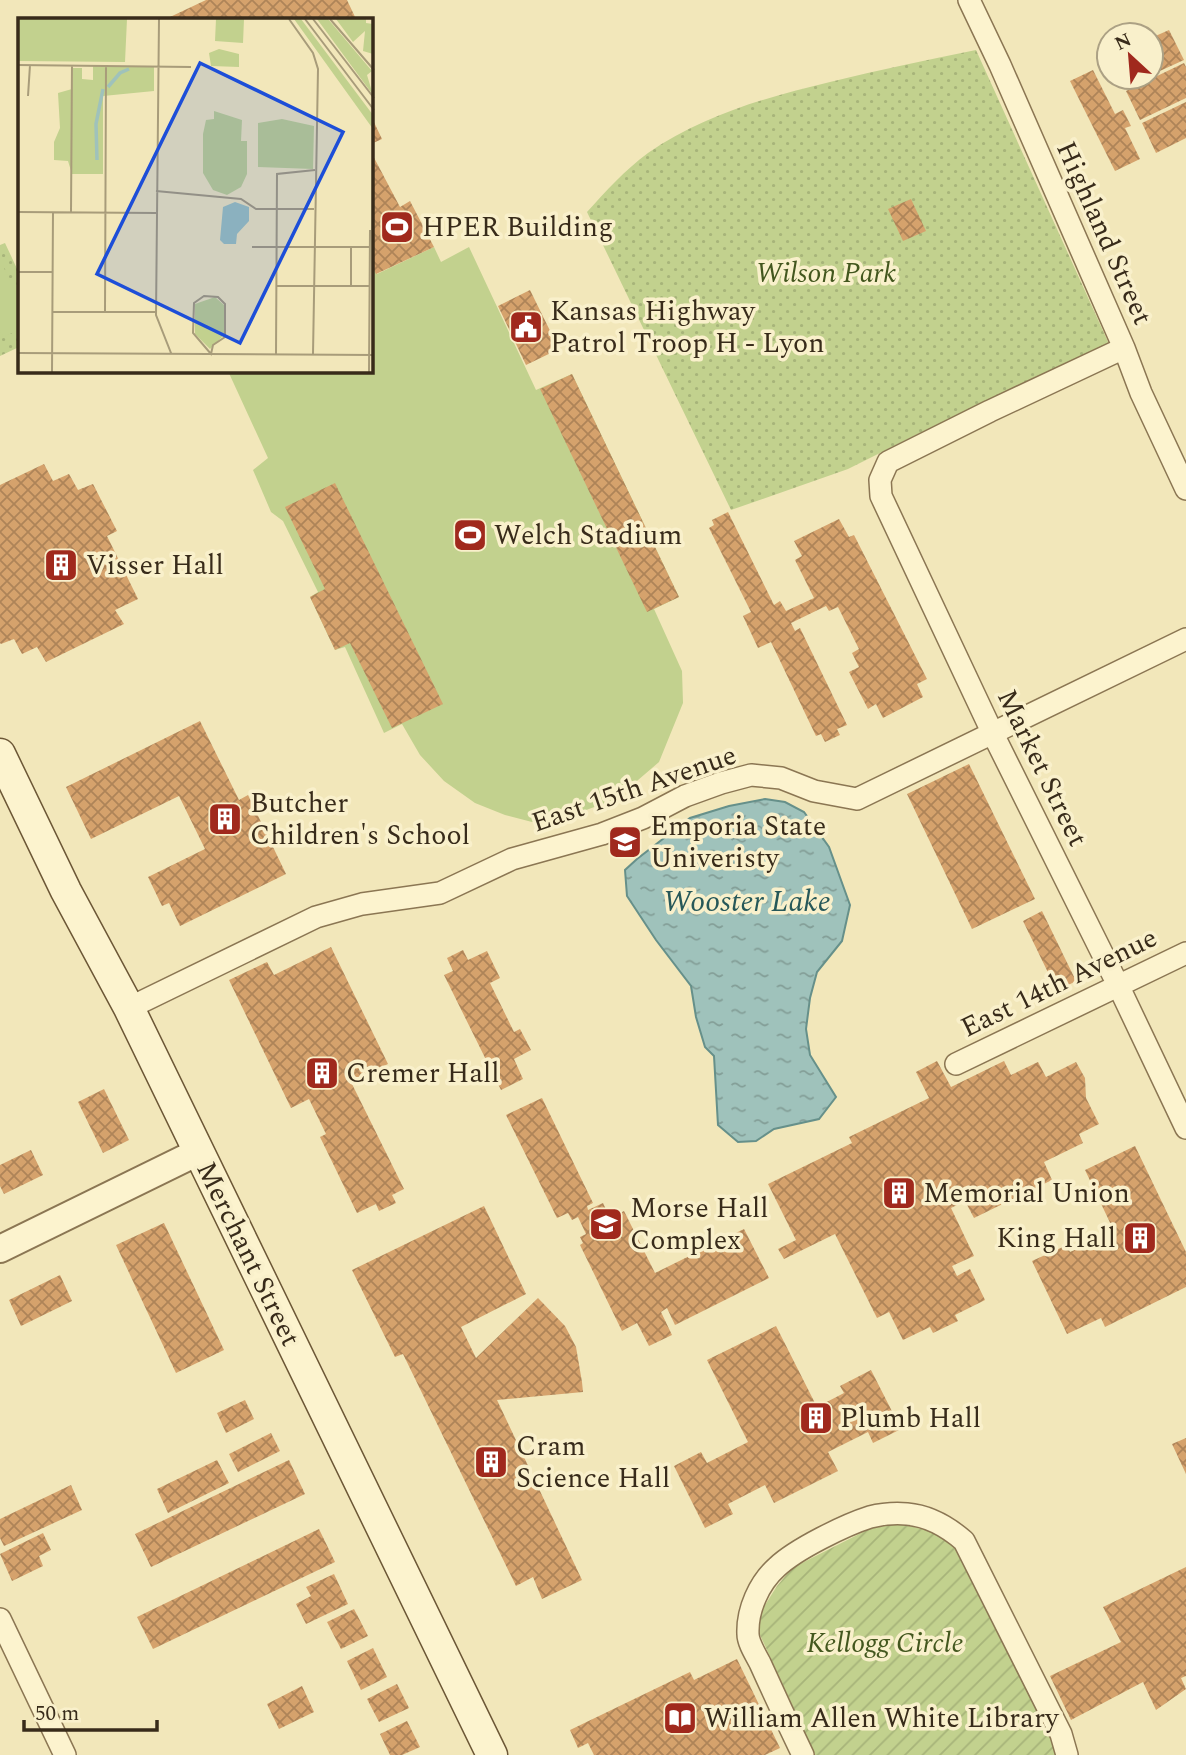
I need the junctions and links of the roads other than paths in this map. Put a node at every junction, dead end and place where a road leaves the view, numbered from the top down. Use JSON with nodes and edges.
{"nodes":[{"id":1,"x":969,"y":0,"type":"edge"},
{"id":2,"x":1124,"y":348,"type":"junction"},
{"id":3,"x":1186,"y":489,"type":"edge"},
{"id":4,"x":1186,"y":639,"type":"edge"},
{"id":5,"x":993,"y":734,"type":"junction"},
{"id":6,"x":0,"y":754,"type":"edge"},
{"id":7,"x":1186,"y":953,"type":"edge"},
{"id":8,"x":1118,"y":985,"type":"junction"},
{"id":9,"x":129,"y":1008,"type":"junction"},
{"id":10,"x":956,"y":1064,"type":"dead end"},
{"id":11,"x":1186,"y":1128,"type":"edge"},
{"id":12,"x":198,"y":1152,"type":"junction"},
{"id":13,"x":0,"y":1249,"type":"edge"},
{"id":14,"x":0,"y":1619,"type":"edge"},
{"id":15,"x":65,"y":1755,"type":"edge"},
{"id":16,"x":492,"y":1755,"type":"edge"},
{"id":17,"x":803,"y":1755,"type":"edge"},
{"id":18,"x":1066,"y":1755,"type":"edge"}],
"edges":[{"from":1,"to":2,"type":"street","name":"Highland Street"},
{"from":2,"to":3,"type":"street","name":"Highland Street"},
{"from":2,"to":5,"type":"street","name":"Market Street"},
{"from":4,"to":5,"type":"street","name":"East 15th Avenue"},
{"from":5,"to":8,"type":"street","name":"Market Street"},
{"from":5,"to":9,"type":"street","name":"East 15th Avenue"},
{"from":6,"to":9,"type":"main road","name":"Merchant Street"},
{"from":7,"to":8,"type":"street","name":"East 14th Avenue"},
{"from":8,"to":10,"type":"street","name":"East 14th Avenue"},
{"from":8,"to":11,"type":"street","name":"Market Street"},
{"from":9,"to":12,"type":"main road","name":"Merchant Street"},
{"from":12,"to":13,"type":"street"},
{"from":12,"to":16,"type":"main road","name":"Merchant Street"},
{"from":14,"to":15,"type":"street"},
{"from":17,"to":18,"type":"street"}]}
